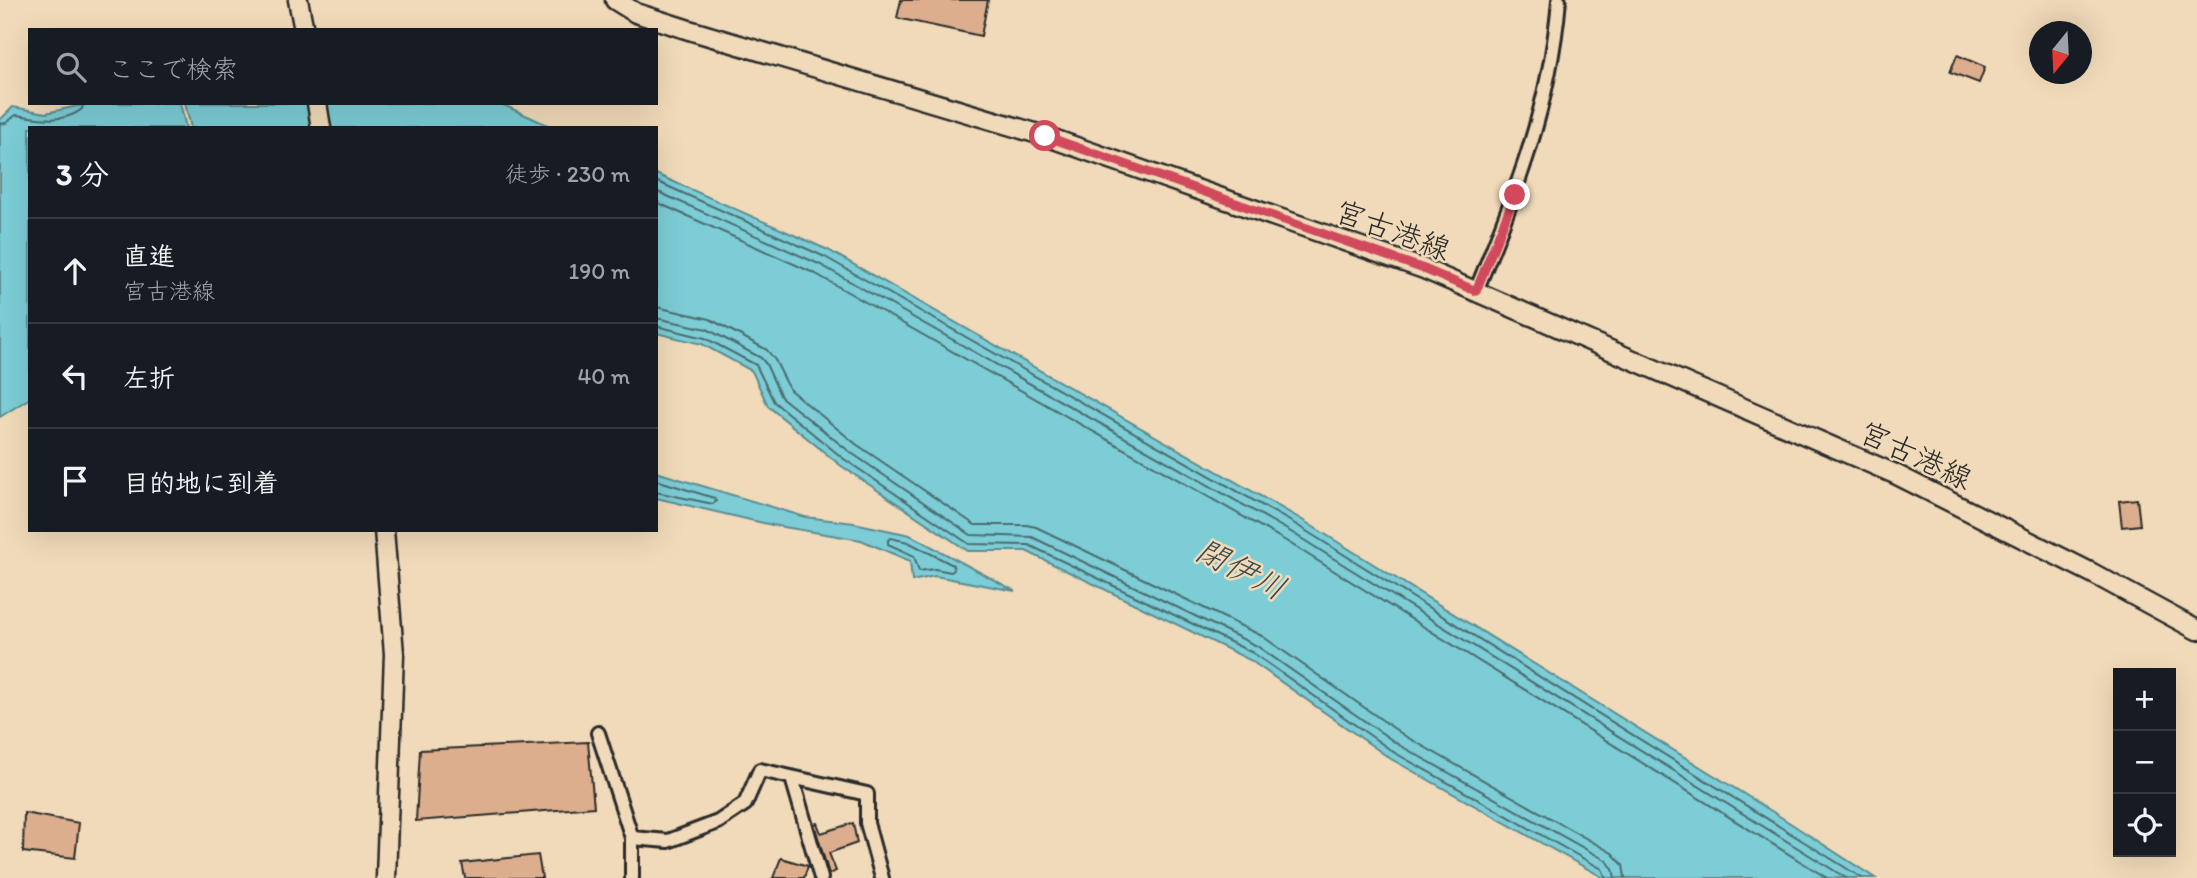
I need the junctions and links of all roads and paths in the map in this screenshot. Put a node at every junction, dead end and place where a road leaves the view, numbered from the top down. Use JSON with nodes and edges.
{"nodes":[{"id":1,"x":299,"y":0,"type":"edge"},
{"id":2,"x":614,"y":0,"type":"edge"},
{"id":3,"x":1559,"y":0,"type":"edge"},
{"id":4,"x":304,"y":28,"type":"edge"},
{"id":5,"x":317,"y":105,"type":"edge"},
{"id":6,"x":321,"y":126,"type":"edge"},
{"id":7,"x":1476,"y":291,"type":"junction"},
{"id":8,"x":384,"y":532,"type":"edge"},
{"id":9,"x":2197,"y":630,"type":"edge"},
{"id":10,"x":597,"y":733,"type":"dead end"},
{"id":11,"x":792,"y":778,"type":"junction"},
{"id":12,"x":632,"y":838,"type":"junction"},
{"id":13,"x":386,"y":878,"type":"edge"},
{"id":14,"x":632,"y":878,"type":"edge"},
{"id":15,"x":821,"y":878,"type":"edge"},
{"id":16,"x":882,"y":878,"type":"edge"}],
"edges":[{"from":1,"to":4,"type":"main road"},
{"from":2,"to":7,"type":"main road","name":"宮古港線"},
{"from":3,"to":7,"type":"street"},
{"from":5,"to":6,"type":"main road"},
{"from":7,"to":9,"type":"main road","name":"宮古港線"},
{"from":8,"to":13,"type":"main road"},
{"from":10,"to":12,"type":"street"},
{"from":11,"to":12,"type":"street"},
{"from":11,"to":15,"type":"street"},
{"from":11,"to":16,"type":"street"},
{"from":12,"to":14,"type":"street"}]}
